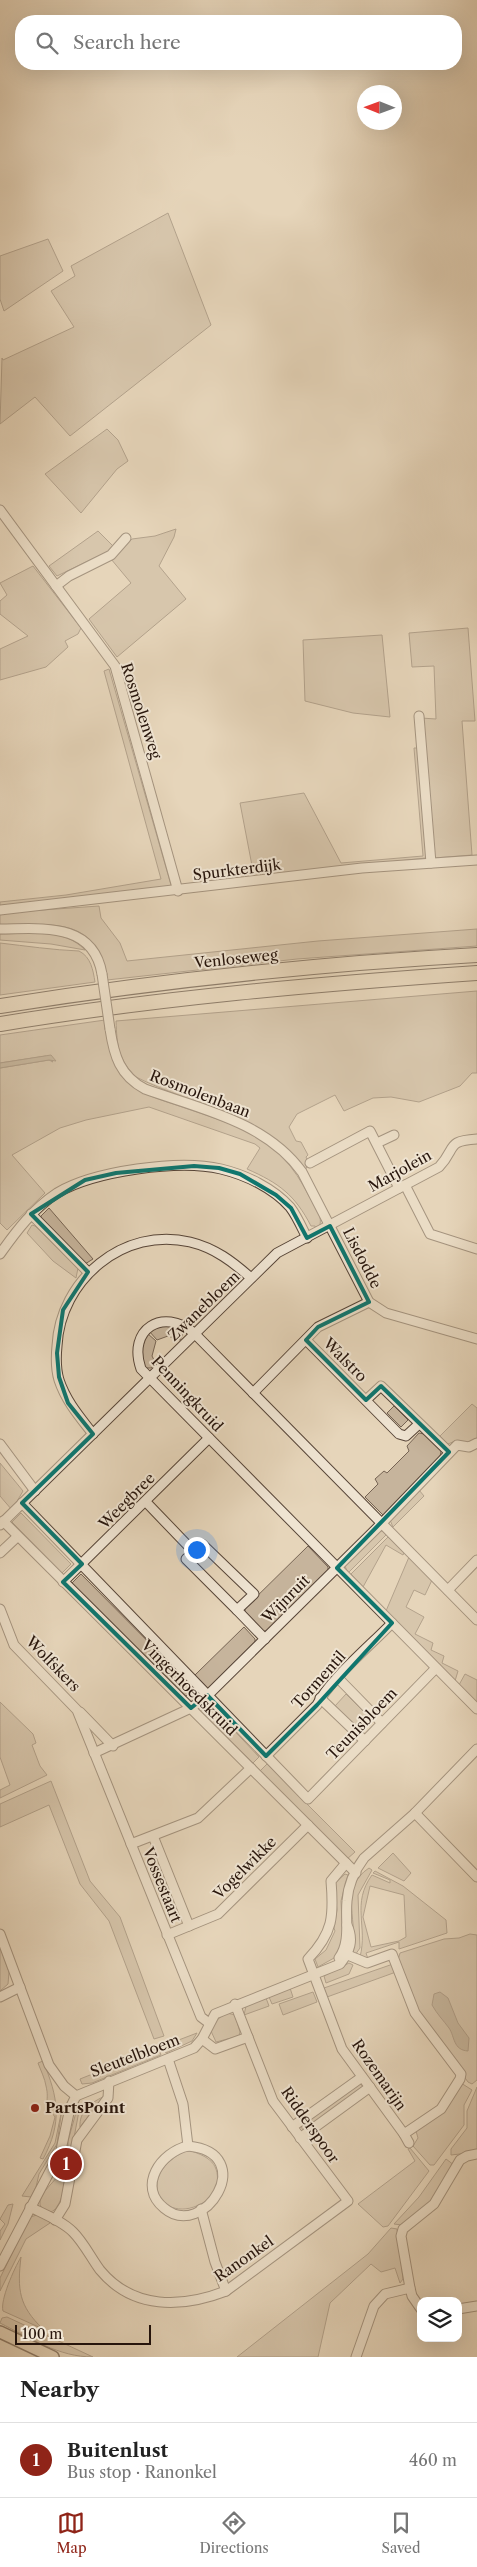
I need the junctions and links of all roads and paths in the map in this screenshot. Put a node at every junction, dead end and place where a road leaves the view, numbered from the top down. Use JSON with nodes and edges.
{"nodes":[{"id":1,"x":0,"y":510,"type":"edge"},
{"id":2,"x":126,"y":538,"type":"dead end"},
{"id":3,"x":56,"y":586,"type":"junction"},
{"id":4,"x":419,"y":716,"type":"dead end"},
{"id":5,"x":477,"y":860,"type":"edge"},
{"id":6,"x":431,"y":863,"type":"junction"},
{"id":7,"x":178,"y":891,"type":"junction"},
{"id":8,"x":0,"y":910,"type":"edge"},
{"id":9,"x":0,"y":929,"type":"edge"},
{"id":10,"x":477,"y":954,"type":"edge"},
{"id":11,"x":477,"y":973,"type":"edge"},
{"id":12,"x":0,"y":1006,"type":"edge"},
{"id":13,"x":0,"y":1024,"type":"edge"},
{"id":14,"x":394,"y":1135,"type":"dead end"},
{"id":15,"x":477,"y":1139,"type":"edge"},
{"id":16,"x":377,"y":1143,"type":"junction"},
{"id":17,"x":310,"y":1163,"type":"dead end"},
{"id":18,"x":402,"y":1187,"type":"junction"},
{"id":19,"x":31,"y":1214,"type":"junction"},
{"id":20,"x":330,"y":1226,"type":"junction"},
{"id":21,"x":307,"y":1238,"type":"junction"},
{"id":22,"x":477,"y":1248,"type":"edge"},
{"id":23,"x":0,"y":1254,"type":"edge"},
{"id":24,"x":88,"y":1272,"type":"junction"},
{"id":25,"x":251,"y":1278,"type":"junction"},
{"id":26,"x":369,"y":1302,"type":"junction"},
{"id":27,"x":194,"y":1333,"type":"junction"},
{"id":28,"x":477,"y":1339,"type":"edge"},
{"id":29,"x":306,"y":1340,"type":"junction"},
{"id":30,"x":150,"y":1379,"type":"junction"},
{"id":31,"x":253,"y":1393,"type":"junction"},
{"id":32,"x":366,"y":1400,"type":"junction"},
{"id":33,"x":419,"y":1424,"type":"junction"},
{"id":34,"x":93,"y":1434,"type":"junction"},
{"id":35,"x":208,"y":1438,"type":"junction"},
{"id":36,"x":477,"y":1443,"type":"edge"},
{"id":37,"x":0,"y":1444,"type":"edge"},
{"id":38,"x":450,"y":1452,"type":"junction"},
{"id":39,"x":35,"y":1492,"type":"junction"},
{"id":40,"x":146,"y":1502,"type":"junction"},
{"id":41,"x":22,"y":1503,"type":"junction"},
{"id":42,"x":2,"y":1523,"type":"edge"},
{"id":43,"x":381,"y":1524,"type":"junction"},
{"id":44,"x":18,"y":1537,"type":"junction"},
{"id":45,"x":194,"y":1552,"type":"junction"},
{"id":46,"x":0,"y":1553,"type":"edge"},
{"id":47,"x":477,"y":1560,"type":"edge"},
{"id":48,"x":82,"y":1564,"type":"junction"},
{"id":49,"x":337,"y":1568,"type":"junction"},
{"id":50,"x":64,"y":1582,"type":"junction"},
{"id":51,"x":448,"y":1590,"type":"junction"},
{"id":52,"x":0,"y":1609,"type":"edge"},
{"id":53,"x":237,"y":1610,"type":"junction"},
{"id":54,"x":477,"y":1620,"type":"edge"},
{"id":55,"x":392,"y":1623,"type":"junction"},
{"id":56,"x":265,"y":1639,"type":"junction"},
{"id":57,"x":436,"y":1668,"type":"junction"},
{"id":58,"x":338,"y":1678,"type":"junction"},
{"id":59,"x":207,"y":1696,"type":"junction"},
{"id":60,"x":320,"y":1698,"type":"junction"},
{"id":61,"x":191,"y":1708,"type":"junction"},
{"id":62,"x":477,"y":1709,"type":"edge"},
{"id":63,"x":77,"y":1710,"type":"junction"},
{"id":64,"x":382,"y":1723,"type":"junction"},
{"id":65,"x":365,"y":1741,"type":"junction"},
{"id":66,"x":113,"y":1746,"type":"junction"},
{"id":67,"x":477,"y":1749,"type":"edge"},
{"id":68,"x":94,"y":1753,"type":"junction"},
{"id":69,"x":266,"y":1756,"type":"junction"},
{"id":70,"x":251,"y":1768,"type":"junction"},
{"id":71,"x":308,"y":1800,"type":"joint"},
{"id":72,"x":414,"y":1813,"type":"junction"},
{"id":73,"x":308,"y":1825,"type":"junction"},
{"id":74,"x":154,"y":1836,"type":"junction"},
{"id":75,"x":131,"y":1844,"type":"junction"},
{"id":76,"x":346,"y":1863,"type":"junction"},
{"id":77,"x":356,"y":1873,"type":"junction"},
{"id":78,"x":477,"y":1877,"type":"edge"},
{"id":79,"x":188,"y":1926,"type":"junction"},
{"id":80,"x":0,"y":1934,"type":"edge"},
{"id":81,"x":167,"y":1935,"type":"junction"},
{"id":82,"x":345,"y":1954,"type":"junction"},
{"id":83,"x":314,"y":1974,"type":"junction"},
{"id":84,"x":20,"y":1987,"type":"junction"},
{"id":85,"x":0,"y":1997,"type":"edge"},
{"id":86,"x":236,"y":2004,"type":"junction"},
{"id":87,"x":209,"y":2023,"type":"junction"},
{"id":88,"x":248,"y":2037,"type":"junction"},
{"id":89,"x":202,"y":2039,"type":"junction"},
{"id":90,"x":168,"y":2059,"type":"junction"},
{"id":91,"x":362,"y":2077,"type":"junction"},
{"id":92,"x":109,"y":2081,"type":"junction"},
{"id":93,"x":370,"y":2087,"type":"junction"},
{"id":94,"x":76,"y":2096,"type":"junction"},
{"id":95,"x":292,"y":2128,"type":"junction"},
{"id":96,"x":404,"y":2134,"type":"junction"},
{"id":97,"x":300,"y":2138,"type":"junction"},
{"id":98,"x":409,"y":2143,"type":"dead end"},
{"id":99,"x":188,"y":2146,"type":"junction"},
{"id":100,"x":477,"y":2154,"type":"edge"},
{"id":101,"x":348,"y":2201,"type":"joint"},
{"id":102,"x":30,"y":2207,"type":"junction"},
{"id":103,"x":201,"y":2209,"type":"junction"},
{"id":104,"x":55,"y":2220,"type":"junction"},
{"id":105,"x":1,"y":2264,"type":"edge"},
{"id":106,"x":410,"y":2288,"type":"junction"},
{"id":107,"x":226,"y":2291,"type":"junction"},
{"id":108,"x":417,"y":2304,"type":"edge"},
{"id":109,"x":477,"y":2306,"type":"edge"},
{"id":110,"x":462,"y":2308,"type":"edge"},
{"id":111,"x":0,"y":2332,"type":"edge"},
{"id":112,"x":53,"y":2357,"type":"edge"},
{"id":113,"x":356,"y":2357,"type":"edge"}],
"edges":[{"from":1,"to":3,"type":"street","name":"Rosmolenweg"},
{"from":2,"to":3,"type":"street"},
{"from":3,"to":7,"type":"street","name":"Rosmolenweg"},
{"from":4,"to":6,"type":"street"},
{"from":5,"to":6,"type":"street","name":"Spurkterdijk"},
{"from":6,"to":7,"type":"street","name":"Spurkterdijk"},
{"from":7,"to":8,"type":"street","name":"Spurkterdijk"},
{"from":9,"to":20,"type":"street","name":"Rosmolenbaan","bridge":true},
{"from":10,"to":12,"type":"highway","name":"Venloseweg"},
{"from":11,"to":13,"type":"highway"},
{"from":14,"to":16,"type":"street"},
{"from":15,"to":18,"type":"street","name":"Marjolein"},
{"from":16,"to":17,"type":"street"},
{"from":16,"to":18,"type":"street"},
{"from":18,"to":20,"type":"street","name":"Marjolein"},
{"from":18,"to":22,"type":"street"},
{"from":19,"to":21,"type":"street"},
{"from":19,"to":23,"type":"street"},
{"from":19,"to":24,"type":"street"},
{"from":20,"to":21,"type":"street","name":"Zwanebloem"},
{"from":20,"to":26,"type":"street","name":"Lisdodde"},
{"from":21,"to":25,"type":"street","name":"Zwanebloem"},
{"from":24,"to":25,"type":"street"},
{"from":24,"to":34,"type":"street"},
{"from":25,"to":27,"type":"street","name":"Zwanebloem"},
{"from":26,"to":28,"type":"street"},
{"from":26,"to":29,"type":"street"},
{"from":27,"to":30,"type":"street","name":"Zwanebloem"},
{"from":27,"to":30,"type":"street","name":"Penningkruid"},
{"from":27,"to":31,"type":"street","name":"Penningkruid"},
{"from":29,"to":31,"type":"street"},
{"from":29,"to":32,"type":"street","name":"Walstro"},
{"from":30,"to":34,"type":"street","name":"Zwanebloem"},
{"from":30,"to":35,"type":"street","name":"Penningkruid"},
{"from":31,"to":43,"type":"street","name":"Penningkruid"},
{"from":32,"to":33,"type":"street","name":"Walstro"},
{"from":32,"to":33,"type":"street","name":"Walstro"},
{"from":33,"to":38,"type":"street","name":"Walstro"},
{"from":34,"to":39,"type":"street","name":"Zwanebloem"},
{"from":35,"to":40,"type":"street","name":"Weegbree"},
{"from":35,"to":49,"type":"street","name":"Penningkruid"},
{"from":36,"to":38,"type":"street","name":"Wijnruit"},
{"from":37,"to":39,"type":"street"},
{"from":38,"to":43,"type":"street","name":"Wijnruit"},
{"from":39,"to":41,"type":"street","name":"Zwanebloem"},
{"from":40,"to":45,"type":"street"},
{"from":40,"to":48,"type":"street","name":"Weegbree"},
{"from":41,"to":42,"type":"street","name":"Zwanebloem"},
{"from":41,"to":48,"type":"street","name":"Vingerhoedskruid"},
{"from":42,"to":44,"type":"street","name":"Vingerhoedskruid"},
{"from":43,"to":49,"type":"street","name":"Wijnruit"},
{"from":43,"to":51,"type":"street","name":"Penningkruid"},
{"from":44,"to":46,"type":"street"},
{"from":44,"to":50,"type":"street","name":"Vingerhoedskruid"},
{"from":45,"to":53,"type":"street"},
{"from":45,"to":53,"type":"street"},
{"from":47,"to":51,"type":"street"},
{"from":48,"to":50,"type":"street","name":"Weegbree"},
{"from":48,"to":59,"type":"street","name":"Vingerhoedskruid"},
{"from":49,"to":55,"type":"street","name":"Penningkruid"},
{"from":49,"to":56,"type":"street","name":"Wijnruit"},
{"from":50,"to":61,"type":"street","name":"Vingerhoedskruid"},
{"from":51,"to":54,"type":"street","name":"Penningkruid"},
{"from":52,"to":63,"type":"street","name":"Wolfskers"},
{"from":53,"to":56,"type":"street"},
{"from":55,"to":57,"type":"street","name":"Penningkruid"},
{"from":55,"to":58,"type":"street","name":"Tormentil"},
{"from":56,"to":59,"type":"street","name":"Wijnruit"},
{"from":57,"to":62,"type":"street","name":"Penningkruid"},
{"from":57,"to":64,"type":"street","name":"Teunisbloem"},
{"from":58,"to":60,"type":"street","name":"Tormentil"},
{"from":58,"to":64,"type":"street"},
{"from":59,"to":61,"type":"street","name":"Wijnruit"},
{"from":59,"to":69,"type":"street","name":"Vingerhoedskruid"},
{"from":60,"to":65,"type":"street"},
{"from":60,"to":69,"type":"street","name":"Tormentil"},
{"from":61,"to":66,"type":"street","name":"Wijnruit"},
{"from":61,"to":70,"type":"street","name":"Vingerhoedskruid"},
{"from":63,"to":66,"type":"street","name":"Wolfskers"},
{"from":63,"to":68,"type":"street","name":"Wolfskers"},
{"from":64,"to":65,"type":"street","name":"Teunisbloem"},
{"from":65,"to":71,"type":"street","name":"Teunisbloem"},
{"from":66,"to":68,"type":"street","name":"Wijnruit"},
{"from":67,"to":72,"type":"street"},
{"from":68,"to":75,"type":"street","name":"Vossestaart"},
{"from":69,"to":71,"type":"street","name":"Vingerhoedskruid"},
{"from":70,"to":73,"type":"street","name":"Vingerhoedskruid"},
{"from":70,"to":74,"type":"street"},
{"from":72,"to":77,"type":"street"},
{"from":72,"to":78,"type":"street"},
{"from":73,"to":76,"type":"street","name":"Vingerhoedskruid"},
{"from":73,"to":79,"type":"street","name":"Vogelwikke"},
{"from":74,"to":75,"type":"street"},
{"from":74,"to":79,"type":"street","name":"Vossestaart"},
{"from":75,"to":81,"type":"street","name":"Vossestaart"},
{"from":76,"to":77,"type":"street","name":"Vingerhoedskruid"},
{"from":76,"to":83,"type":"street"},
{"from":77,"to":82,"type":"street"},
{"from":79,"to":81,"type":"street","name":"Vogelwikke"},
{"from":80,"to":84,"type":"street"},
{"from":81,"to":87,"type":"street","name":"Vossestaart"},
{"from":82,"to":83,"type":"street","name":"Sleutelbloem"},
{"from":82,"to":96,"type":"street","name":"Rozemarijn"},
{"from":83,"to":86,"type":"street","name":"Sleutelbloem"},
{"from":83,"to":91,"type":"street","name":"Rozemarijn"},
{"from":84,"to":85,"type":"street"},
{"from":84,"to":94,"type":"street"},
{"from":86,"to":87,"type":"street","name":"Sleutelbloem"},
{"from":86,"to":88,"type":"street","name":"Ridderspoor"},
{"from":87,"to":89,"type":"street","name":"Sleutelbloem"},
{"from":88,"to":89,"type":"street","name":"Sleutelbloem"},
{"from":88,"to":95,"type":"street","name":"Ridderspoor"},
{"from":89,"to":90,"type":"street","name":"Sleutelbloem"},
{"from":90,"to":92,"type":"street","name":"Sleutelbloem"},
{"from":90,"to":99,"type":"street"},
{"from":91,"to":93,"type":"street","name":"Rozemarijn"},
{"from":91,"to":95,"type":"street"},
{"from":92,"to":94,"type":"street","name":"Sleutelbloem"},
{"from":92,"to":104,"type":"street"},
{"from":93,"to":96,"type":"street","name":"Rozemarijn"},
{"from":93,"to":97,"type":"street"},
{"from":94,"to":102,"type":"street"},
{"from":95,"to":97,"type":"street","name":"Ridderspoor"},
{"from":96,"to":98,"type":"street","name":"Rozemarijn"},
{"from":97,"to":101,"type":"street","name":"Ridderspoor"},
{"from":99,"to":103,"type":"street"},
{"from":99,"to":103,"type":"street"},
{"from":100,"to":106,"type":"street"},
{"from":101,"to":107,"type":"street","name":"Ranonkel"},
{"from":102,"to":104,"type":"street","name":"Ranonkel"},
{"from":102,"to":105,"type":"street"},
{"from":103,"to":107,"type":"street"},
{"from":104,"to":107,"type":"street","name":"Ranonkel"},
{"from":106,"to":108,"type":"street"},
{"from":106,"to":113,"type":"street"},
{"from":109,"to":110,"type":"street"},
{"from":111,"to":112,"type":"main road"}]}
